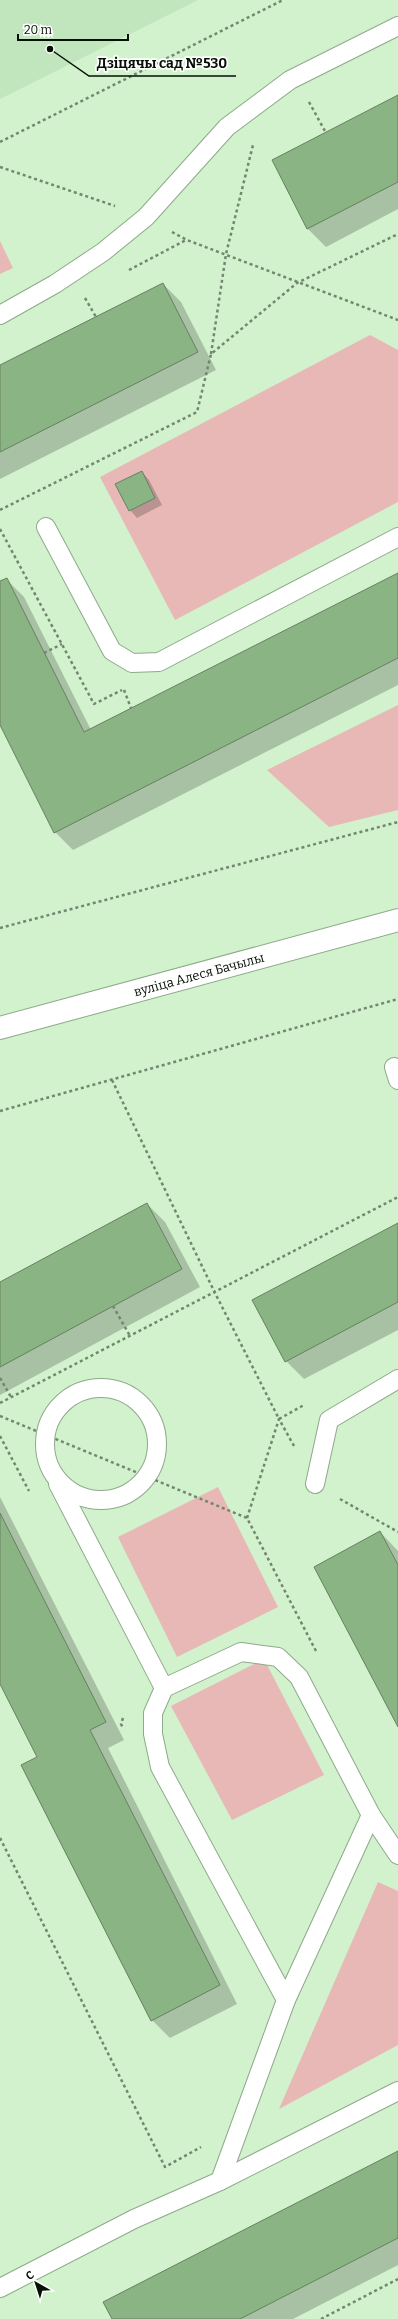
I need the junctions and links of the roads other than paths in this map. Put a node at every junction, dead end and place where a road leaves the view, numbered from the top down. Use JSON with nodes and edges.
{"nodes":[{"id":1,"x":398,"y":26,"type":"edge"},
{"id":2,"x":0,"y":315,"type":"edge"},
{"id":3,"x":46,"y":527,"type":"dead end"},
{"id":4,"x":398,"y":537,"type":"edge"},
{"id":5,"x":398,"y":920,"type":"edge"},
{"id":6,"x":0,"y":1028,"type":"edge"},
{"id":7,"x":398,"y":1379,"type":"edge"},
{"id":8,"x":49,"y":1466,"type":"junction"},
{"id":9,"x":315,"y":1484,"type":"dead end"},
{"id":10,"x":164,"y":1688,"type":"junction"},
{"id":11,"x":371,"y":1815,"type":"junction"},
{"id":12,"x":398,"y":1855,"type":"edge"},
{"id":13,"x":286,"y":2000,"type":"junction"},
{"id":14,"x":398,"y":2091,"type":"edge"},
{"id":15,"x":220,"y":2181,"type":"junction"},
{"id":16,"x":0,"y":2288,"type":"edge"}],
"edges":[{"from":1,"to":2,"type":"lane"},
{"from":3,"to":4,"type":"lane"},
{"from":5,"to":6,"type":"street","name":"вуліца Алеся Бачылы"},
{"from":7,"to":9,"type":"lane"},
{"from":8,"to":8,"type":"lane"},
{"from":8,"to":10,"type":"lane"},
{"from":10,"to":11,"type":"lane"},
{"from":10,"to":13,"type":"lane"},
{"from":11,"to":12,"type":"lane"},
{"from":11,"to":13,"type":"lane"},
{"from":13,"to":15,"type":"lane"},
{"from":14,"to":15,"type":"lane"},
{"from":15,"to":16,"type":"lane"}]}
